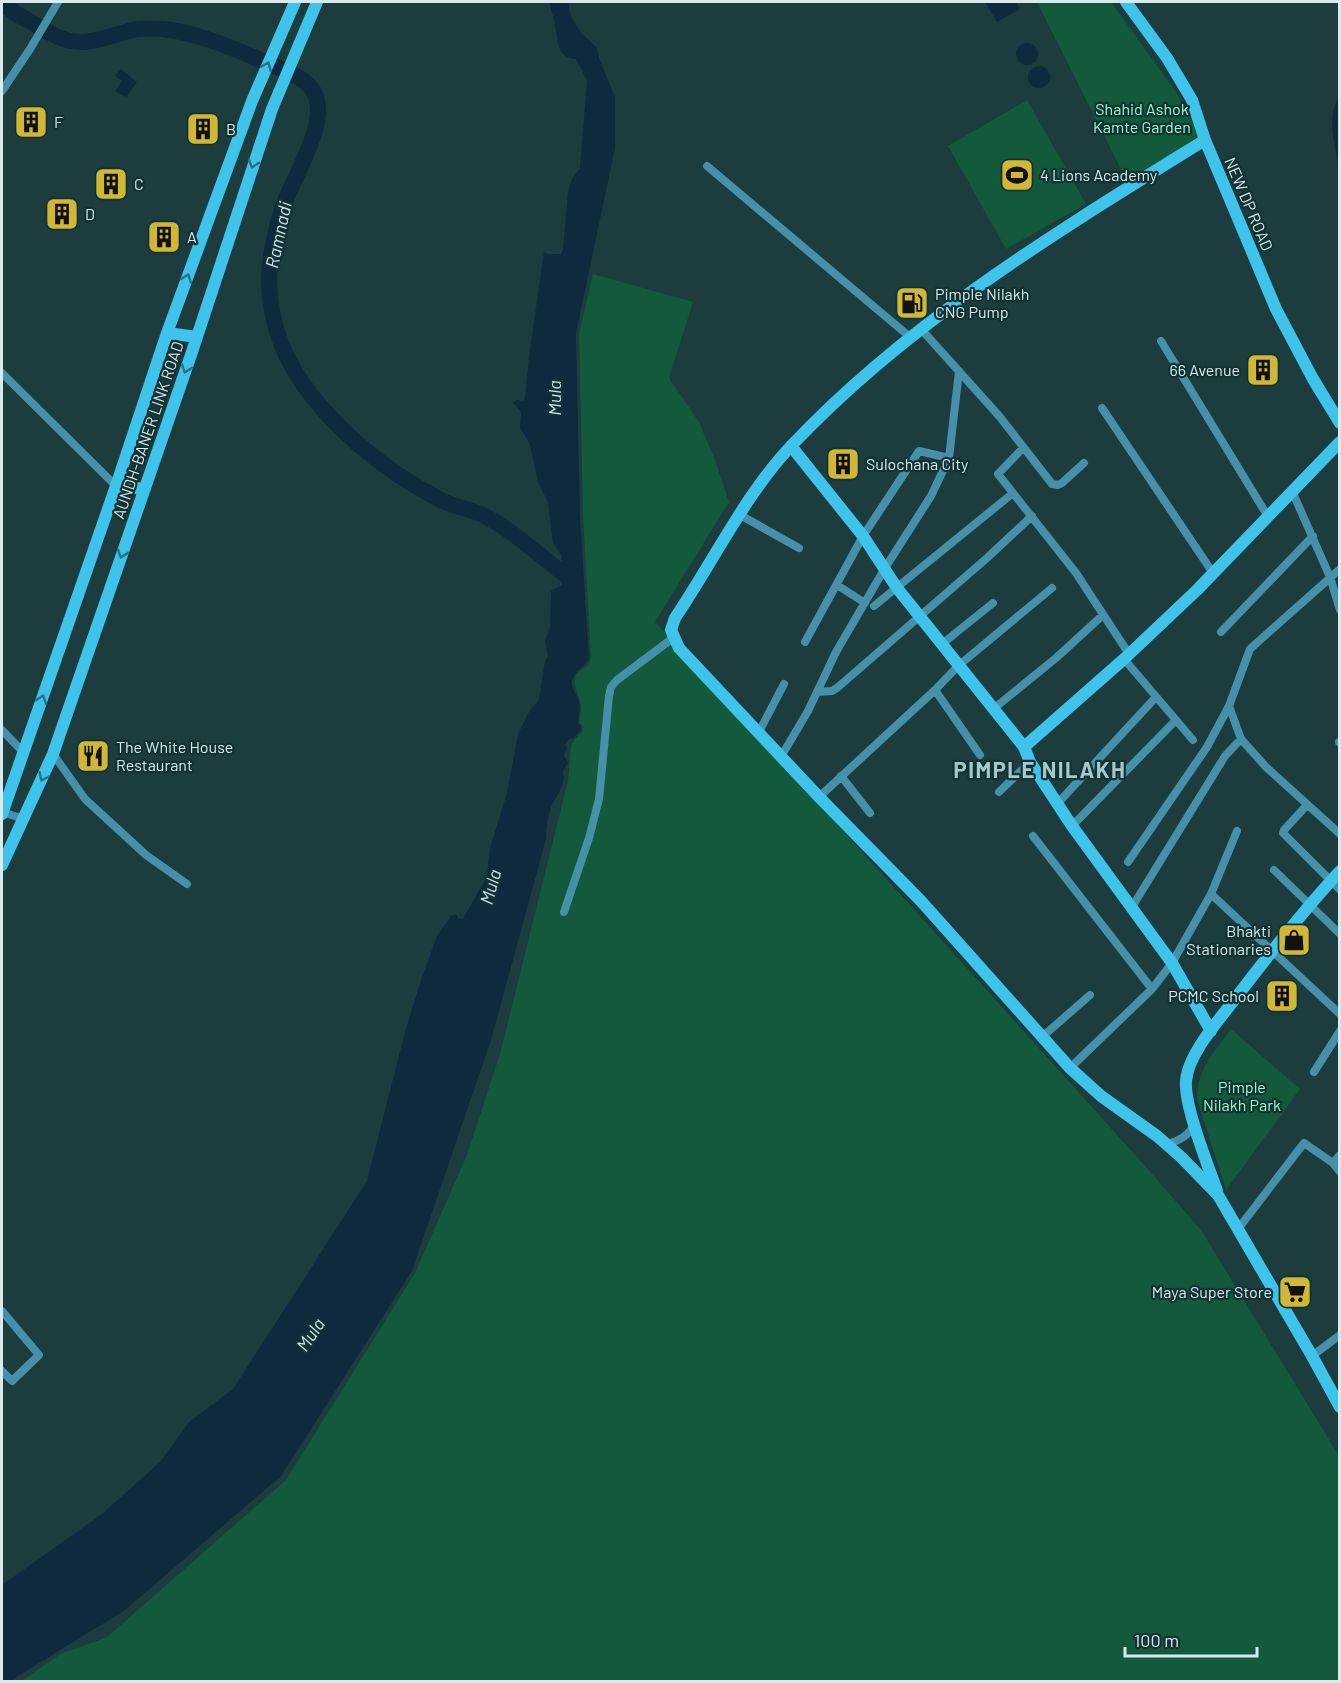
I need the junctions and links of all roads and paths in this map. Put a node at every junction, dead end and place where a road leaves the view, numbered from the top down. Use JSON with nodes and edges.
{"nodes":[{"id":1,"x":57,"y":2,"type":"edge"},
{"id":2,"x":295,"y":2,"type":"edge"},
{"id":3,"x":317,"y":2,"type":"edge"},
{"id":4,"x":1126,"y":2,"type":"edge"},
{"id":5,"x":2,"y":91,"type":"edge"},
{"id":6,"x":1205,"y":140,"type":"junction"},
{"id":7,"x":707,"y":166,"type":"dead end"},
{"id":8,"x":921,"y":329,"type":"junction"},
{"id":9,"x":167,"y":333,"type":"junction"},
{"id":10,"x":197,"y":337,"type":"junction"},
{"id":11,"x":910,"y":337,"type":"junction"},
{"id":12,"x":1161,"y":341,"type":"dead end"},
{"id":13,"x":959,"y":371,"type":"junction"},
{"id":14,"x":2,"y":373,"type":"edge"},
{"id":15,"x":1102,"y":408,"type":"dead end"},
{"id":16,"x":1340,"y":423,"type":"edge"},
{"id":17,"x":1340,"y":442,"type":"edge"},
{"id":18,"x":791,"y":446,"type":"junction"},
{"id":19,"x":1023,"y":448,"type":"junction"},
{"id":20,"x":949,"y":458,"type":"junction"},
{"id":21,"x":1084,"y":463,"type":"dead end"},
{"id":22,"x":116,"y":486,"type":"junction"},
{"id":23,"x":145,"y":489,"type":"junction"},
{"id":24,"x":1292,"y":491,"type":"junction"},
{"id":25,"x":1013,"y":494,"type":"junction"},
{"id":26,"x":740,"y":515,"type":"junction"},
{"id":27,"x":1267,"y":515,"type":"junction"},
{"id":28,"x":1032,"y":516,"type":"junction"},
{"id":29,"x":863,"y":536,"type":"junction"},
{"id":30,"x":1313,"y":536,"type":"junction"},
{"id":31,"x":799,"y":549,"type":"dead end"},
{"id":32,"x":885,"y":568,"type":"junction"},
{"id":33,"x":1340,"y":569,"type":"edge"},
{"id":34,"x":1213,"y":573,"type":"junction"},
{"id":35,"x":1330,"y":577,"type":"junction"},
{"id":36,"x":837,"y":585,"type":"junction"},
{"id":37,"x":897,"y":588,"type":"junction"},
{"id":38,"x":1052,"y":588,"type":"dead end"},
{"id":39,"x":865,"y":603,"type":"junction"},
{"id":40,"x":993,"y":603,"type":"dead end"},
{"id":41,"x":874,"y":606,"type":"dead end"},
{"id":42,"x":1340,"y":610,"type":"edge"},
{"id":43,"x":1103,"y":615,"type":"junction"},
{"id":44,"x":920,"y":616,"type":"junction"},
{"id":45,"x":1221,"y":632,"type":"dead end"},
{"id":46,"x":673,"y":638,"type":"junction"},
{"id":47,"x":805,"y":642,"type":"dead end"},
{"id":48,"x":942,"y":644,"type":"junction"},
{"id":49,"x":1127,"y":656,"type":"junction"},
{"id":50,"x":958,"y":666,"type":"junction"},
{"id":51,"x":784,"y":684,"type":"dead end"},
{"id":52,"x":935,"y":690,"type":"junction"},
{"id":53,"x":817,"y":692,"type":"junction"},
{"id":54,"x":1156,"y":697,"type":"junction"},
{"id":55,"x":1229,"y":706,"type":"junction"},
{"id":56,"x":992,"y":710,"type":"junction"},
{"id":57,"x":1176,"y":720,"type":"junction"},
{"id":58,"x":2,"y":730,"type":"edge"},
{"id":59,"x":759,"y":732,"type":"junction"},
{"id":60,"x":1240,"y":739,"type":"junction"},
{"id":61,"x":1194,"y":740,"type":"dead end"},
{"id":62,"x":1024,"y":747,"type":"junction"},
{"id":63,"x":23,"y":752,"type":"junction"},
{"id":64,"x":53,"y":754,"type":"junction"},
{"id":65,"x":980,"y":755,"type":"dead end"},
{"id":66,"x":782,"y":756,"type":"junction"},
{"id":67,"x":1030,"y":762,"type":"junction"},
{"id":68,"x":841,"y":776,"type":"junction"},
{"id":69,"x":999,"y":792,"type":"dead end"},
{"id":70,"x":819,"y":797,"type":"junction"},
{"id":71,"x":1058,"y":803,"type":"junction"},
{"id":72,"x":1307,"y":805,"type":"junction"},
{"id":73,"x":2,"y":813,"type":"edge"},
{"id":74,"x":870,"y":813,"type":"dead end"},
{"id":75,"x":24,"y":819,"type":"junction"},
{"id":76,"x":1072,"y":826,"type":"junction"},
{"id":77,"x":1237,"y":831,"type":"dead end"},
{"id":78,"x":1340,"y":834,"type":"edge"},
{"id":79,"x":1033,"y":836,"type":"dead end"},
{"id":80,"x":1128,"y":862,"type":"dead end"},
{"id":81,"x":2,"y":865,"type":"edge"},
{"id":82,"x":1274,"y":870,"type":"dead end"},
{"id":83,"x":1340,"y":871,"type":"edge"},
{"id":84,"x":187,"y":884,"type":"dead end"},
{"id":85,"x":1335,"y":886,"type":"edge"},
{"id":86,"x":1211,"y":894,"type":"junction"},
{"id":87,"x":1311,"y":904,"type":"junction"},
{"id":88,"x":1132,"y":907,"type":"junction"},
{"id":89,"x":564,"y":912,"type":"dead end"},
{"id":90,"x":1340,"y":933,"type":"edge"},
{"id":91,"x":1272,"y":950,"type":"junction"},
{"id":92,"x":1172,"y":963,"type":"junction"},
{"id":93,"x":1152,"y":989,"type":"junction"},
{"id":94,"x":1090,"y":995,"type":"dead end"},
{"id":95,"x":1340,"y":1014,"type":"edge"},
{"id":96,"x":1211,"y":1031,"type":"junction"},
{"id":97,"x":1340,"y":1032,"type":"edge"},
{"id":98,"x":1042,"y":1037,"type":"junction"},
{"id":99,"x":1070,"y":1068,"type":"junction"},
{"id":100,"x":1314,"y":1072,"type":"dead end"},
{"id":101,"x":1195,"y":1123,"type":"junction"},
{"id":102,"x":1166,"y":1144,"type":"junction"},
{"id":103,"x":1340,"y":1155,"type":"edge"},
{"id":104,"x":1333,"y":1163,"type":"junction"},
{"id":105,"x":1340,"y":1172,"type":"edge"},
{"id":106,"x":1218,"y":1195,"type":"junction"},
{"id":107,"x":1238,"y":1228,"type":"junction"},
{"id":108,"x":2,"y":1311,"type":"edge"},
{"id":109,"x":1340,"y":1335,"type":"edge"},
{"id":110,"x":1312,"y":1356,"type":"junction"},
{"id":111,"x":2,"y":1371,"type":"edge"},
{"id":112,"x":1338,"y":1402,"type":"edge"}],
"edges":[{"from":1,"to":5,"type":"street"},
{"from":9,"to":2,"type":"street","name":"AUNDH-BANER LINK ROAD","one_way":true},
{"from":3,"to":10,"type":"street","name":"AUNDH-BANER LINK ROAD","one_way":true},
{"from":4,"to":6,"type":"street","name":"NEW DP ROAD"},
{"from":6,"to":8,"type":"street"},
{"from":6,"to":16,"type":"street","name":"NEW DP ROAD"},
{"from":7,"to":11,"type":"street"},
{"from":8,"to":11,"type":"street"},
{"from":8,"to":13,"type":"street"},
{"from":9,"to":10,"type":"street"},
{"from":9,"to":22,"type":"street","name":"AUNDH-BANER LINK ROAD"},
{"from":10,"to":23,"type":"street","name":"AUNDH-BANER LINK ROAD","one_way":true},
{"from":11,"to":18,"type":"street"},
{"from":12,"to":27,"type":"street"},
{"from":13,"to":19,"type":"street"},
{"from":13,"to":20,"type":"street"},
{"from":14,"to":22,"type":"street"},
{"from":15,"to":34,"type":"street"},
{"from":17,"to":24,"type":"street"},
{"from":18,"to":26,"type":"street"},
{"from":18,"to":29,"type":"street"},
{"from":19,"to":21,"type":"street"},
{"from":19,"to":25,"type":"street"},
{"from":20,"to":29,"type":"street"},
{"from":20,"to":32,"type":"street"},
{"from":22,"to":23,"type":"street"},
{"from":63,"to":22,"type":"street","name":"AUNDH-BANER LINK ROAD","one_way":true},
{"from":23,"to":64,"type":"street","name":"AUNDH-BANER LINK ROAD","one_way":true},
{"from":24,"to":27,"type":"street"},
{"from":24,"to":30,"type":"street"},
{"from":25,"to":28,"type":"street"},
{"from":25,"to":37,"type":"street"},
{"from":26,"to":31,"type":"street"},
{"from":26,"to":46,"type":"street"},
{"from":27,"to":34,"type":"street"},
{"from":28,"to":43,"type":"street"},
{"from":28,"to":44,"type":"street"},
{"from":29,"to":32,"type":"street"},
{"from":29,"to":36,"type":"street"},
{"from":30,"to":35,"type":"street"},
{"from":30,"to":45,"type":"street"},
{"from":32,"to":37,"type":"street"},
{"from":32,"to":39,"type":"street"},
{"from":33,"to":35,"type":"street"},
{"from":34,"to":49,"type":"street"},
{"from":35,"to":42,"type":"street"},
{"from":35,"to":55,"type":"street"},
{"from":36,"to":39,"type":"street"},
{"from":36,"to":47,"type":"street"},
{"from":37,"to":41,"type":"street"},
{"from":37,"to":44,"type":"street"},
{"from":38,"to":50,"type":"street"},
{"from":39,"to":53,"type":"street"},
{"from":40,"to":48,"type":"street"},
{"from":43,"to":49,"type":"street"},
{"from":43,"to":56,"type":"street"},
{"from":44,"to":48,"type":"street"},
{"from":44,"to":53,"type":"street"},
{"from":46,"to":59,"type":"street"},
{"from":46,"to":89,"type":"street"},
{"from":48,"to":50,"type":"street"},
{"from":49,"to":54,"type":"street"},
{"from":49,"to":62,"type":"street"},
{"from":50,"to":52,"type":"street"},
{"from":50,"to":56,"type":"street"},
{"from":51,"to":59,"type":"street"},
{"from":52,"to":65,"type":"street"},
{"from":52,"to":68,"type":"street"},
{"from":53,"to":66,"type":"street"},
{"from":54,"to":57,"type":"street"},
{"from":54,"to":71,"type":"street"},
{"from":55,"to":60,"type":"street"},
{"from":55,"to":80,"type":"street"},
{"from":56,"to":62,"type":"street"},
{"from":57,"to":61,"type":"street"},
{"from":57,"to":76,"type":"street"},
{"from":58,"to":63,"type":"street"},
{"from":59,"to":66,"type":"street"},
{"from":60,"to":72,"type":"street"},
{"from":60,"to":88,"type":"street"},
{"from":62,"to":67,"type":"street"},
{"from":63,"to":73,"type":"street","name":"AUNDH-BANER LINK ROAD"},
{"from":64,"to":75,"type":"street","name":"AUNDH-BANER LINK ROAD","one_way":true},
{"from":64,"to":84,"type":"street"},
{"from":66,"to":70,"type":"street"},
{"from":67,"to":69,"type":"street"},
{"from":67,"to":71,"type":"street"},
{"from":68,"to":70,"type":"street"},
{"from":68,"to":74,"type":"street"},
{"from":70,"to":98,"type":"street"},
{"from":71,"to":76,"type":"street"},
{"from":72,"to":78,"type":"street"},
{"from":72,"to":85,"type":"street"},
{"from":73,"to":75,"type":"street"},
{"from":75,"to":81,"type":"street","name":"AUNDH-BANER LINK ROAD"},
{"from":76,"to":88,"type":"street"},
{"from":77,"to":86,"type":"street"},
{"from":79,"to":93,"type":"street"},
{"from":82,"to":87,"type":"street"},
{"from":83,"to":85,"type":"street"},
{"from":85,"to":87,"type":"street"},
{"from":86,"to":91,"type":"street"},
{"from":86,"to":92,"type":"street"},
{"from":87,"to":90,"type":"street"},
{"from":87,"to":91,"type":"street"},
{"from":88,"to":92,"type":"street"},
{"from":91,"to":95,"type":"street"},
{"from":91,"to":96,"type":"street"},
{"from":92,"to":93,"type":"street"},
{"from":92,"to":96,"type":"street"},
{"from":93,"to":99,"type":"street"},
{"from":94,"to":98,"type":"street"},
{"from":96,"to":101,"type":"street"},
{"from":97,"to":100,"type":"street"},
{"from":98,"to":99,"type":"street"},
{"from":99,"to":102,"type":"street"},
{"from":101,"to":102,"type":"street"},
{"from":101,"to":106,"type":"street"},
{"from":102,"to":106,"type":"street"},
{"from":103,"to":104,"type":"street"},
{"from":104,"to":105,"type":"street"},
{"from":104,"to":107,"type":"street"},
{"from":106,"to":107,"type":"street"},
{"from":107,"to":110,"type":"street"},
{"from":108,"to":111,"type":"street"},
{"from":109,"to":110,"type":"street"},
{"from":110,"to":112,"type":"street"}]}
